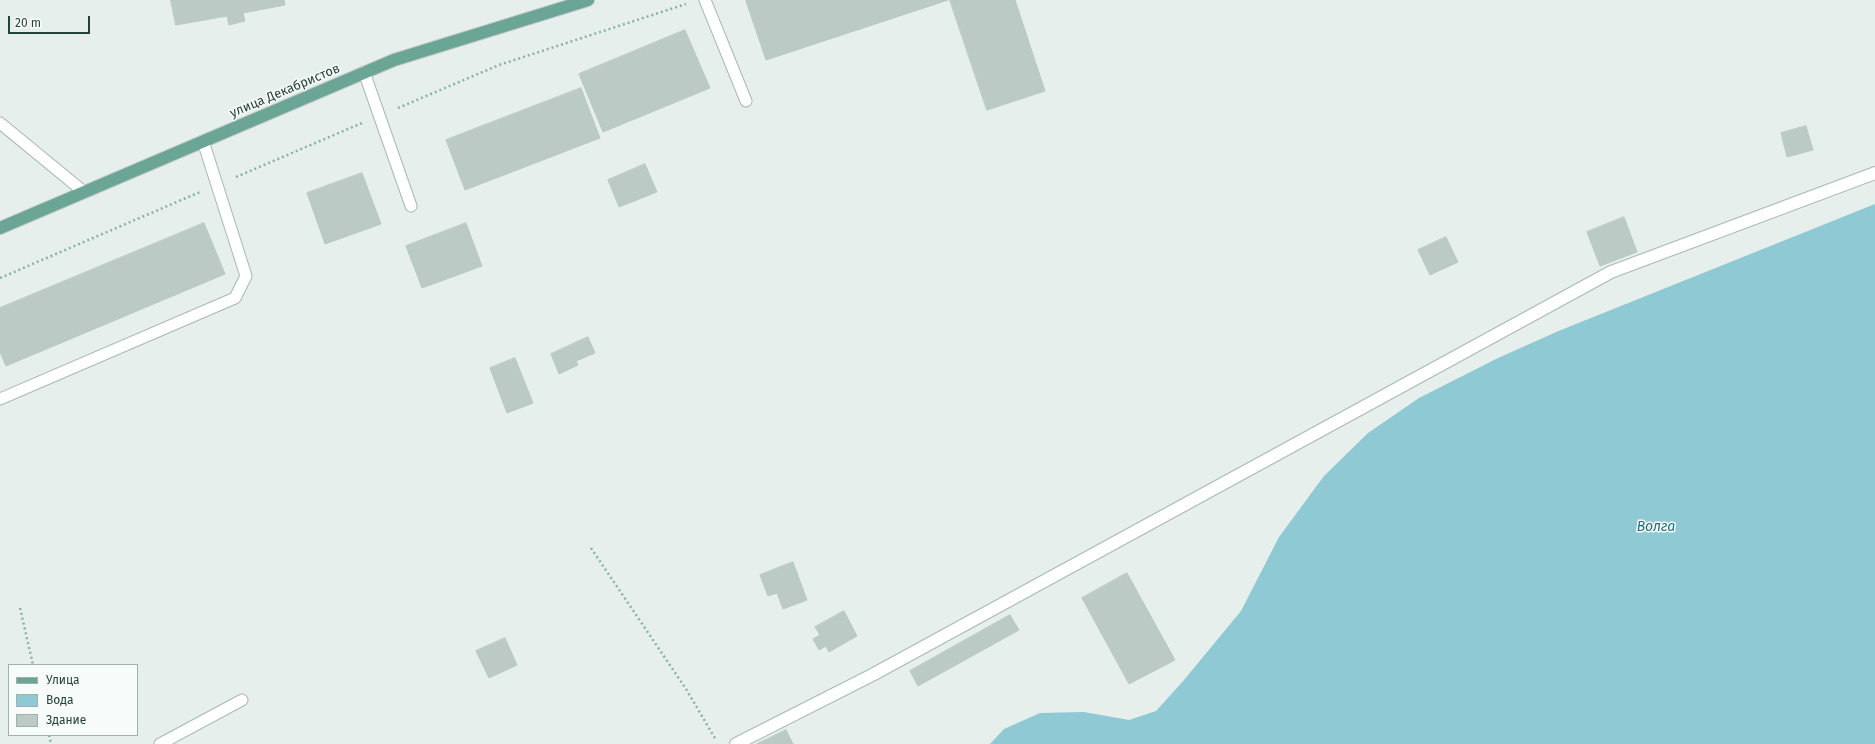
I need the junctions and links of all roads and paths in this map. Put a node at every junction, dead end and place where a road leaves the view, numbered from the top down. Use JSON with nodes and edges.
{"nodes":[{"id":1,"x":588,"y":0,"type":"edge"},
{"id":2,"x":705,"y":0,"type":"edge"},
{"id":3,"x":691,"y":2,"type":"dead end"},
{"id":4,"x":364,"y":72,"type":"junction"},
{"id":5,"x":746,"y":101,"type":"dead end"},
{"id":6,"x":379,"y":116,"type":"junction"},
{"id":7,"x":0,"y":122,"type":"edge"},
{"id":8,"x":204,"y":141,"type":"junction"},
{"id":9,"x":1875,"y":173,"type":"edge"},
{"id":10,"x":218,"y":185,"type":"junction"},
{"id":11,"x":84,"y":192,"type":"junction"},
{"id":12,"x":410,"y":206,"type":"dead end"},
{"id":13,"x":0,"y":228,"type":"edge"},
{"id":14,"x":0,"y":278,"type":"edge"},
{"id":15,"x":0,"y":399,"type":"edge"},
{"id":16,"x":591,"y":548,"type":"dead end"},
{"id":17,"x":20,"y":608,"type":"dead end"},
{"id":18,"x":33,"y":664,"type":"edge"},
{"id":19,"x":242,"y":700,"type":"dead end"},
{"id":20,"x":160,"y":744,"type":"edge"},
{"id":21,"x":718,"y":744,"type":"edge"},
{"id":22,"x":736,"y":744,"type":"edge"}],
"edges":[{"from":1,"to":4,"type":"main road","name":"улица Декабристов"},
{"from":2,"to":5,"type":"lane"},
{"from":3,"to":6,"type":"path"},
{"from":4,"to":6,"type":"lane"},
{"from":4,"to":8,"type":"main road","name":"улица Декабристов"},
{"from":6,"to":10,"type":"path"},
{"from":6,"to":12,"type":"lane"},
{"from":7,"to":11,"type":"lane"},
{"from":8,"to":10,"type":"lane"},
{"from":8,"to":11,"type":"main road","name":"улица Декабристов"},
{"from":9,"to":22,"type":"street"},
{"from":10,"to":14,"type":"path"},
{"from":10,"to":15,"type":"lane"},
{"from":11,"to":13,"type":"main road","name":"улица Декабристов"},
{"from":16,"to":21,"type":"path"},
{"from":17,"to":18,"type":"path"},
{"from":19,"to":20,"type":"lane"}]}
